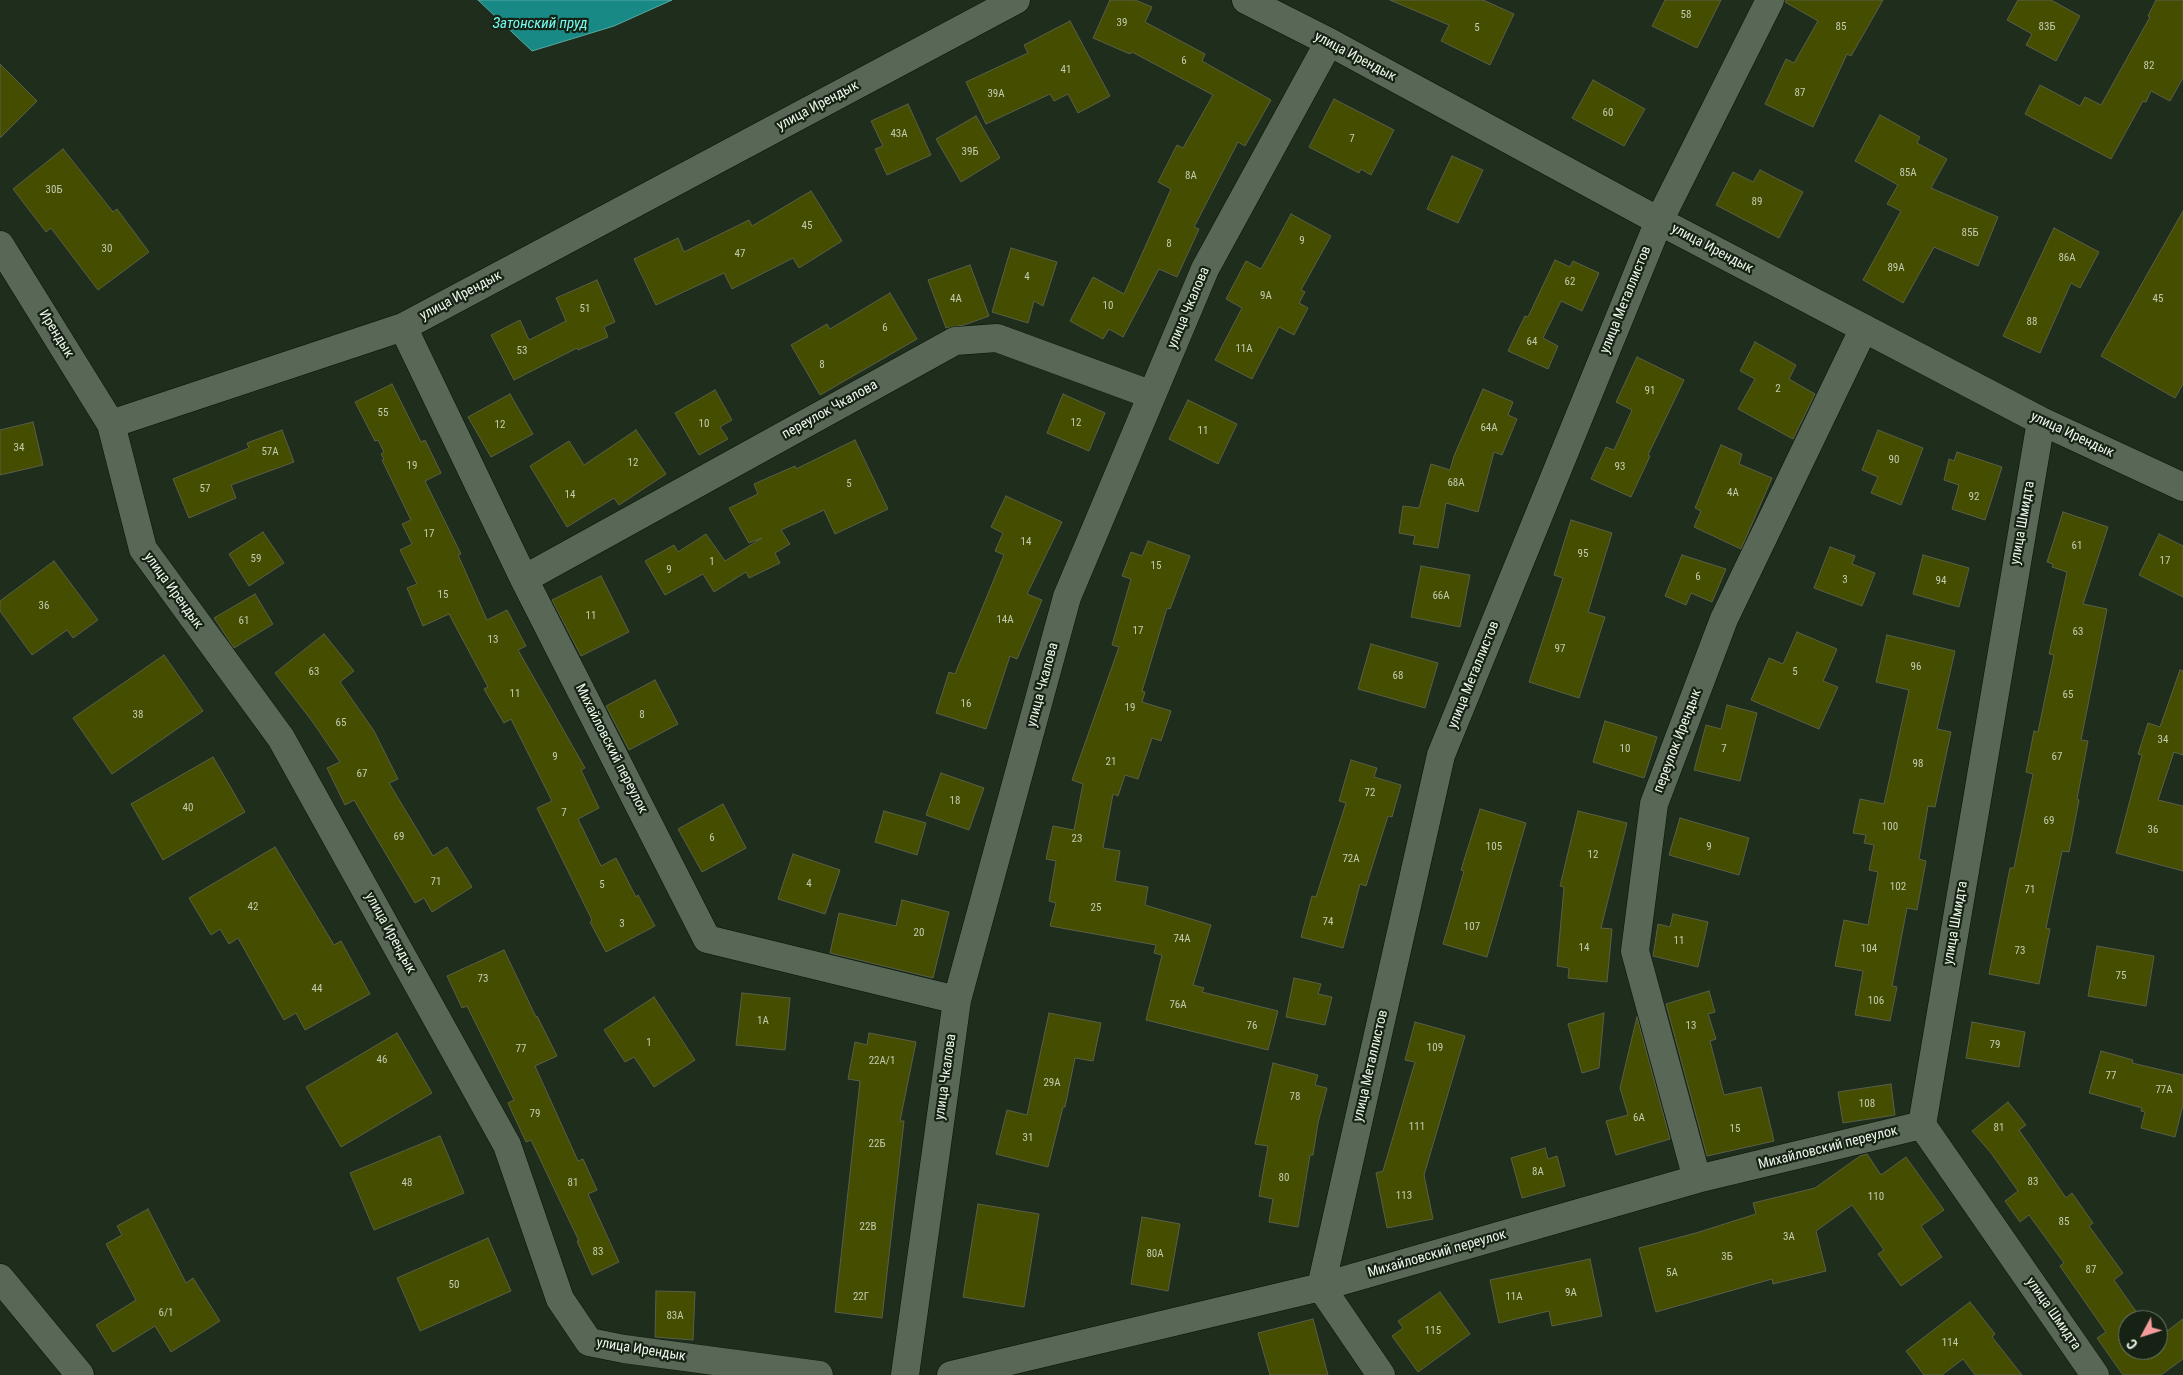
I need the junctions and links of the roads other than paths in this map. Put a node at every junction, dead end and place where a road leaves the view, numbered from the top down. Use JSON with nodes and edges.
{"nodes":[{"id":1,"x":1016,"y":0,"type":"edge"},
{"id":2,"x":1246,"y":0,"type":"edge"},
{"id":3,"x":1770,"y":0,"type":"edge"},
{"id":4,"x":1329,"y":42,"type":"junction"},
{"id":5,"x":1659,"y":221,"type":"junction"},
{"id":6,"x":0,"y":245,"type":"edge"},
{"id":7,"x":403,"y":327,"type":"junction"},
{"id":8,"x":1864,"y":328,"type":"junction"},
{"id":9,"x":1152,"y":395,"type":"junction"},
{"id":10,"x":2041,"y":421,"type":"junction"},
{"id":11,"x":111,"y":424,"type":"junction"},
{"id":12,"x":2183,"y":487,"type":"edge"},
{"id":13,"x":524,"y":579,"type":"junction"},
{"id":14,"x":957,"y":1000,"type":"junction"},
{"id":15,"x":1922,"y":1125,"type":"junction"},
{"id":16,"x":1697,"y":1179,"type":"junction"},
{"id":17,"x":0,"y":1278,"type":"edge"},
{"id":18,"x":1321,"y":1287,"type":"junction"},
{"id":19,"x":80,"y":1375,"type":"edge"},
{"id":20,"x":819,"y":1375,"type":"edge"},
{"id":21,"x":905,"y":1375,"type":"edge"},
{"id":22,"x":950,"y":1375,"type":"edge"},
{"id":23,"x":1382,"y":1375,"type":"edge"},
{"id":24,"x":2095,"y":1375,"type":"edge"}],
"edges":[{"from":1,"to":7,"type":"street","name":"улица Ирендык"},
{"from":2,"to":4,"type":"street","name":"улица Ирендык"},
{"from":3,"to":5,"type":"street","name":"улица Металлистов"},
{"from":4,"to":5,"type":"street","name":"улица Ирендык"},
{"from":4,"to":9,"type":"street","name":"улица Чкалова"},
{"from":5,"to":8,"type":"street","name":"улица Ирендык"},
{"from":5,"to":18,"type":"street","name":"улица Металлистов"},
{"from":6,"to":11,"type":"street","name":"Ирендык"},
{"from":7,"to":11,"type":"street","name":"улица Ирендык"},
{"from":7,"to":13,"type":"street","name":"Михайловский переулок"},
{"from":8,"to":10,"type":"street","name":"улица Ирендык"},
{"from":8,"to":16,"type":"street","name":"переулок Ирендык"},
{"from":9,"to":13,"type":"street","name":"переулок Чкалова"},
{"from":9,"to":14,"type":"street","name":"улица Чкалова"},
{"from":10,"to":12,"type":"street","name":"улица Ирендык"},
{"from":10,"to":15,"type":"street","name":"улица Шмидта"},
{"from":11,"to":20,"type":"street","name":"улица Ирендык"},
{"from":13,"to":14,"type":"street","name":"Михайловский переулок"},
{"from":14,"to":21,"type":"street","name":"улица Чкалова"},
{"from":15,"to":16,"type":"street","name":"Михайловский переулок"},
{"from":15,"to":24,"type":"street","name":"улица Шмидта"},
{"from":16,"to":18,"type":"street","name":"Михайловский переулок"},
{"from":17,"to":19,"type":"street"},
{"from":18,"to":22,"type":"street","name":"Михайловский переулок"},
{"from":18,"to":23,"type":"street"}]}
